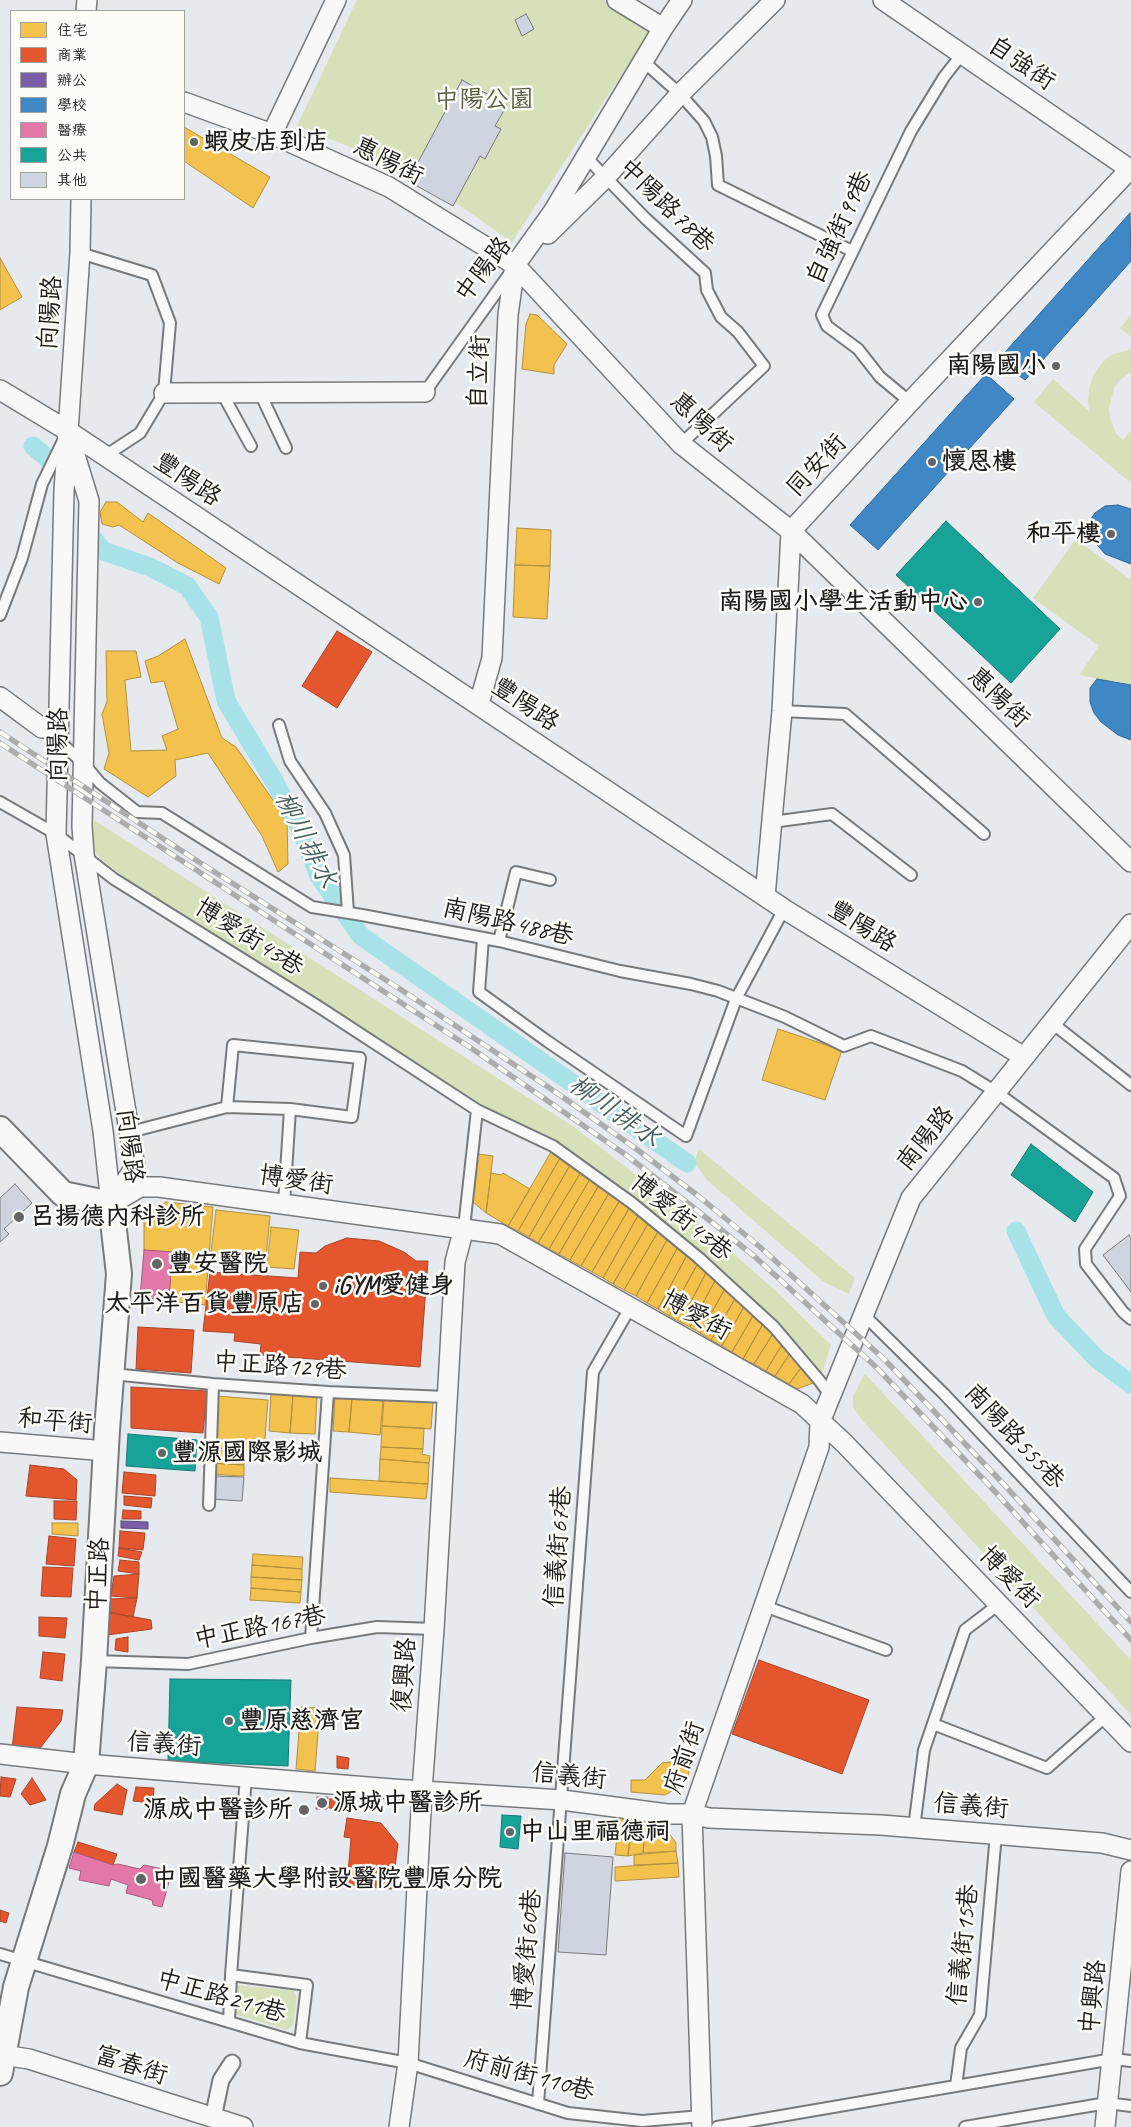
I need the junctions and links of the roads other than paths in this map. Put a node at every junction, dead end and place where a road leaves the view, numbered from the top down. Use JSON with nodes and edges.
{"nodes":[{"id":1,"x":336,"y":0,"type":"edge"},
{"id":2,"x":617,"y":0,"type":"edge"},
{"id":3,"x":682,"y":0,"type":"edge"},
{"id":4,"x":775,"y":0,"type":"edge"},
{"id":5,"x":883,"y":0,"type":"edge"},
{"id":6,"x":663,"y":28,"type":"junction"},
{"id":7,"x":962,"y":54,"type":"junction"},
{"id":8,"x":643,"y":61,"type":"junction"},
{"id":9,"x":680,"y":94,"type":"junction"},
{"id":10,"x":185,"y":102,"type":"edge"},
{"id":11,"x":272,"y":134,"type":"junction"},
{"id":12,"x":586,"y":157,"type":"junction"},
{"id":13,"x":1131,"y":169,"type":"edge"},
{"id":14,"x":605,"y":178,"type":"junction"},
{"id":15,"x":82,"y":200,"type":"edge"},
{"id":16,"x":852,"y":251,"type":"junction"},
{"id":17,"x":80,"y":253,"type":"junction"},
{"id":18,"x":515,"y":265,"type":"junction"},
{"id":19,"x":0,"y":390,"type":"edge"},
{"id":20,"x":425,"y":392,"type":"joint"},
{"id":21,"x":222,"y":393,"type":"junction"},
{"id":22,"x":260,"y":393,"type":"junction"},
{"id":23,"x":164,"y":394,"type":"junction"},
{"id":24,"x":910,"y":402,"type":"junction"},
{"id":25,"x":68,"y":431,"type":"junction"},
{"id":26,"x":681,"y":444,"type":"junction"},
{"id":27,"x":251,"y":446,"type":"dead end"},
{"id":28,"x":286,"y":448,"type":"dead end"},
{"id":29,"x":106,"y":456,"type":"junction"},
{"id":30,"x":791,"y":531,"type":"junction"},
{"id":31,"x":0,"y":615,"type":"edge"},
{"id":32,"x":0,"y":697,"type":"edge"},
{"id":33,"x":479,"y":704,"type":"junction"},
{"id":34,"x":782,"y":711,"type":"junction"},
{"id":35,"x":278,"y":725,"type":"dead end"},
{"id":36,"x":42,"y":728,"type":"joint"},
{"id":37,"x":59,"y":741,"type":"junction"},
{"id":38,"x":84,"y":764,"type":"junction"},
{"id":39,"x":0,"y":802,"type":"edge"},
{"id":40,"x":772,"y":822,"type":"junction"},
{"id":41,"x":56,"y":834,"type":"junction"},
{"id":42,"x":984,"y":834,"type":"dead end"},
{"id":43,"x":84,"y":854,"type":"junction"},
{"id":44,"x":1131,"y":862,"type":"edge"},
{"id":45,"x":911,"y":875,"type":"dead end"},
{"id":46,"x":550,"y":880,"type":"dead end"},
{"id":47,"x":765,"y":896,"type":"junction"},
{"id":48,"x":784,"y":909,"type":"junction"},
{"id":49,"x":348,"y":912,"type":"junction"},
{"id":50,"x":1129,"y":931,"type":"edge"},
{"id":51,"x":483,"y":938,"type":"junction"},
{"id":52,"x":499,"y":941,"type":"junction"},
{"id":53,"x":736,"y":999,"type":"junction"},
{"id":54,"x":1052,"y":1023,"type":"junction"},
{"id":55,"x":1024,"y":1057,"type":"junction"},
{"id":56,"x":1131,"y":1085,"type":"edge"},
{"id":57,"x":996,"y":1092,"type":"junction"},
{"id":58,"x":226,"y":1107,"type":"junction"},
{"id":59,"x":290,"y":1108,"type":"junction"},
{"id":60,"x":477,"y":1110,"type":"junction"},
{"id":61,"x":0,"y":1129,"type":"edge"},
{"id":62,"x":130,"y":1132,"type":"junction"},
{"id":63,"x":111,"y":1204,"type":"junction"},
{"id":64,"x":284,"y":1204,"type":"junction"},
{"id":65,"x":464,"y":1228,"type":"junction"},
{"id":66,"x":630,"y":1308,"type":"junction"},
{"id":67,"x":863,"y":1314,"type":"junction"},
{"id":68,"x":1131,"y":1319,"type":"edge"},
{"id":69,"x":112,"y":1374,"type":"junction"},
{"id":70,"x":213,"y":1384,"type":"junction"},
{"id":71,"x":328,"y":1392,"type":"junction"},
{"id":72,"x":830,"y":1395,"type":"junction"},
{"id":73,"x":446,"y":1397,"type":"junction"},
{"id":74,"x":820,"y":1422,"type":"junction"},
{"id":75,"x":0,"y":1442,"type":"edge"},
{"id":76,"x":106,"y":1451,"type":"junction"},
{"id":77,"x":209,"y":1506,"type":"dead end"},
{"id":78,"x":1131,"y":1592,"type":"edge"},
{"id":79,"x":999,"y":1604,"type":"junction"},
{"id":80,"x":764,"y":1606,"type":"junction"},
{"id":81,"x":434,"y":1629,"type":"junction"},
{"id":82,"x":312,"y":1638,"type":"junction"},
{"id":83,"x":886,"y":1650,"type":"dead end"},
{"id":84,"x":94,"y":1661,"type":"junction"},
{"id":85,"x":1106,"y":1716,"type":"junction"},
{"id":86,"x":932,"y":1724,"type":"junction"},
{"id":87,"x":1131,"y":1742,"type":"edge"},
{"id":88,"x":0,"y":1754,"type":"edge"},
{"id":89,"x":86,"y":1764,"type":"junction"},
{"id":90,"x":246,"y":1776,"type":"junction"},
{"id":91,"x":422,"y":1790,"type":"junction"},
{"id":92,"x":562,"y":1800,"type":"junction"},
{"id":93,"x":692,"y":1814,"type":"junction"},
{"id":94,"x":914,"y":1828,"type":"junction"},
{"id":95,"x":996,"y":1834,"type":"junction"},
{"id":96,"x":1131,"y":1850,"type":"edge"},
{"id":97,"x":1131,"y":1871,"type":"edge"},
{"id":98,"x":0,"y":1954,"type":"edge"},
{"id":99,"x":24,"y":1960,"type":"junction"},
{"id":100,"x":231,"y":1975,"type":"junction"},
{"id":101,"x":5,"y":2012,"type":"edge"},
{"id":102,"x":229,"y":2022,"type":"junction"},
{"id":103,"x":300,"y":2043,"type":"junction"},
{"id":104,"x":1122,"y":2060,"type":"edge"},
{"id":105,"x":232,"y":2063,"type":"dead end"},
{"id":106,"x":408,"y":2063,"type":"junction"},
{"id":107,"x":1,"y":2064,"type":"edge"},
{"id":108,"x":956,"y":2086,"type":"junction"},
{"id":109,"x":1107,"y":2103,"type":"junction"},
{"id":110,"x":538,"y":2104,"type":"junction"},
{"id":111,"x":1131,"y":2106,"type":"edge"},
{"id":112,"x":212,"y":2123,"type":"edge"},
{"id":113,"x":707,"y":2123,"type":"edge"},
{"id":114,"x":243,"y":2127,"type":"edge"},
{"id":115,"x":399,"y":2127,"type":"edge"},
{"id":116,"x":965,"y":2127,"type":"edge"},
{"id":117,"x":1105,"y":2127,"type":"edge"}],
"edges":[{"from":1,"to":11,"type":"street"},
{"from":2,"to":6,"type":"street"},
{"from":3,"to":6,"type":"street","name":"自立街"},
{"from":4,"to":9,"type":"street","name":"中陽路"},
{"from":5,"to":7,"type":"street","name":"自強街"},
{"from":6,"to":8,"type":"street","name":"自立街"},
{"from":7,"to":13,"type":"street","name":"自強街"},
{"from":7,"to":16,"type":"lane","name":"自強街99巷"},
{"from":8,"to":9,"type":"lane"},
{"from":8,"to":12,"type":"street","name":"自立街"},
{"from":9,"to":14,"type":"street","name":"中陽路"},
{"from":9,"to":16,"type":"lane"},
{"from":10,"to":11,"type":"street","name":"惠陽街"},
{"from":11,"to":18,"type":"street","name":"惠陽街"},
{"from":12,"to":14,"type":"lane","name":"中陽路78巷"},
{"from":12,"to":18,"type":"street","name":"自立街"},
{"from":13,"to":24,"type":"street","name":"同安街"},
{"from":14,"to":18,"type":"street","name":"中陽路"},
{"from":14,"to":26,"type":"lane","name":"中陽路78巷"},
{"from":15,"to":17,"type":"street","name":"向陽路"},
{"from":16,"to":24,"type":"lane","name":"自強街99巷"},
{"from":17,"to":23,"type":"lane"},
{"from":17,"to":25,"type":"street","name":"向陽路"},
{"from":18,"to":20,"type":"lane","name":"中陽路"},
{"from":18,"to":26,"type":"street","name":"惠陽街"},
{"from":18,"to":33,"type":"street","name":"自立街"},
{"from":19,"to":25,"type":"street","name":"豐陽路"},
{"from":20,"to":22,"type":"street","name":"中陽路"},
{"from":21,"to":22,"type":"street","name":"中陽路"},
{"from":21,"to":23,"type":"street","name":"中陽路"},
{"from":21,"to":27,"type":"lane"},
{"from":22,"to":28,"type":"lane"},
{"from":23,"to":29,"type":"lane"},
{"from":24,"to":30,"type":"street","name":"同安街"},
{"from":25,"to":29,"type":"street","name":"豐陽路"},
{"from":25,"to":31,"type":"lane"},
{"from":25,"to":37,"type":"street","name":"向陽路"},
{"from":25,"to":38,"type":"street","name":"向陽路"},
{"from":26,"to":30,"type":"street","name":"惠陽街"},
{"from":29,"to":33,"type":"street","name":"豐陽路"},
{"from":30,"to":34,"type":"street","name":"同安街"},
{"from":30,"to":44,"type":"street","name":"惠陽街"},
{"from":32,"to":36,"type":"street"},
{"from":33,"to":47,"type":"street","name":"豐陽路"},
{"from":34,"to":40,"type":"street","name":"同安街"},
{"from":34,"to":42,"type":"lane"},
{"from":35,"to":49,"type":"lane"},
{"from":36,"to":37,"type":"lane","name":"南陽路488巷"},
{"from":37,"to":38,"type":"lane","name":"南陽路488巷"},
{"from":37,"to":41,"type":"street","name":"向陽路"},
{"from":38,"to":43,"type":"street","name":"向陽路"},
{"from":38,"to":49,"type":"lane","name":"南陽路488巷"},
{"from":39,"to":41,"type":"lane","name":"博愛街43巷"},
{"from":40,"to":45,"type":"lane"},
{"from":40,"to":47,"type":"street","name":"同安街"},
{"from":41,"to":43,"type":"lane","name":"博愛街43巷"},
{"from":41,"to":63,"type":"street","name":"向陽路"},
{"from":43,"to":60,"type":"lane","name":"博愛街43巷"},
{"from":43,"to":62,"type":"street","name":"向陽路"},
{"from":46,"to":52,"type":"lane"},
{"from":47,"to":48,"type":"street","name":"豐陽路"},
{"from":48,"to":53,"type":"lane"},
{"from":48,"to":55,"type":"street","name":"豐陽路"},
{"from":49,"to":51,"type":"lane","name":"南陽路488巷"},
{"from":50,"to":54,"type":"street","name":"南陽路"},
{"from":51,"to":52,"type":"lane","name":"南陽路488巷"},
{"from":51,"to":53,"type":"lane"},
{"from":52,"to":53,"type":"lane","name":"南陽路488巷"},
{"from":53,"to":57,"type":"lane","name":"南陽路488巷"},
{"from":54,"to":55,"type":"street","name":"南陽路"},
{"from":54,"to":56,"type":"lane"},
{"from":55,"to":57,"type":"street","name":"南陽路"},
{"from":57,"to":67,"type":"street","name":"南陽路"},
{"from":57,"to":68,"type":"lane","name":"南陽路488巷"},
{"from":58,"to":59,"type":"lane"},
{"from":58,"to":59,"type":"lane"},
{"from":58,"to":62,"type":"lane"},
{"from":59,"to":64,"type":"lane"},
{"from":60,"to":65,"type":"lane"},
{"from":60,"to":72,"type":"lane","name":"博愛街43巷"},
{"from":61,"to":63,"type":"street"},
{"from":62,"to":63,"type":"street","name":"向陽路"},
{"from":63,"to":64,"type":"street","name":"博愛街"},
{"from":63,"to":69,"type":"street","name":"中正路"},
{"from":64,"to":65,"type":"street","name":"博愛街"},
{"from":65,"to":66,"type":"street","name":"博愛街"},
{"from":65,"to":73,"type":"street","name":"復興路"},
{"from":66,"to":74,"type":"street","name":"博愛街"},
{"from":66,"to":92,"type":"lane","name":"信義街67巷"},
{"from":67,"to":72,"type":"street","name":"南陽路"},
{"from":67,"to":78,"type":"lane","name":"南陽路555巷"},
{"from":69,"to":70,"type":"lane","name":"中正路129巷"},
{"from":69,"to":76,"type":"street","name":"中正路"},
{"from":70,"to":71,"type":"lane","name":"中正路129巷"},
{"from":70,"to":77,"type":"lane"},
{"from":71,"to":73,"type":"lane","name":"中正路129巷"},
{"from":71,"to":82,"type":"lane"},
{"from":72,"to":74,"type":"street","name":"南陽路"},
{"from":73,"to":81,"type":"street","name":"復興路"},
{"from":74,"to":79,"type":"street","name":"博愛街"},
{"from":74,"to":80,"type":"street","name":"府前街"},
{"from":75,"to":76,"type":"street","name":"和平街"},
{"from":76,"to":84,"type":"street","name":"中正路"},
{"from":79,"to":85,"type":"street","name":"博愛街"},
{"from":79,"to":86,"type":"lane"},
{"from":80,"to":83,"type":"lane"},
{"from":80,"to":93,"type":"street","name":"府前街"},
{"from":81,"to":82,"type":"lane","name":"中正路167巷"},
{"from":81,"to":91,"type":"street","name":"復興路"},
{"from":82,"to":84,"type":"lane","name":"中正路167巷"},
{"from":84,"to":89,"type":"street","name":"中正路"},
{"from":85,"to":86,"type":"lane"},
{"from":85,"to":87,"type":"street","name":"博愛街"},
{"from":86,"to":94,"type":"lane"},
{"from":88,"to":89,"type":"street","name":"信義街"},
{"from":89,"to":90,"type":"street","name":"信義街"},
{"from":89,"to":99,"type":"street","name":"中正路"},
{"from":90,"to":91,"type":"street","name":"信義街"},
{"from":90,"to":100,"type":"lane"},
{"from":91,"to":92,"type":"street","name":"信義街"},
{"from":91,"to":106,"type":"street","name":"復興路"},
{"from":92,"to":93,"type":"street","name":"信義街"},
{"from":92,"to":110,"type":"lane","name":"博愛街60巷"},
{"from":93,"to":94,"type":"street","name":"信義街"},
{"from":93,"to":113,"type":"street","name":"府前街"},
{"from":94,"to":95,"type":"street","name":"信義街"},
{"from":95,"to":96,"type":"street","name":"信義街"},
{"from":95,"to":108,"type":"lane","name":"信義街15巷"},
{"from":97,"to":104,"type":"street","name":"中興路"},
{"from":98,"to":99,"type":"lane","name":"中正路211巷"},
{"from":99,"to":101,"type":"street","name":"中正路"},
{"from":99,"to":102,"type":"lane","name":"中正路211巷"},
{"from":100,"to":102,"type":"lane"},
{"from":100,"to":103,"type":"lane"},
{"from":101,"to":107,"type":"street","name":"中正路"},
{"from":102,"to":103,"type":"lane","name":"中正路211巷"},
{"from":103,"to":106,"type":"lane","name":"中正路211巷"},
{"from":104,"to":108,"type":"lane","name":"府前街110巷"},
{"from":104,"to":109,"type":"street","name":"中興路"},
{"from":105,"to":112,"type":"street"},
{"from":106,"to":110,"type":"lane","name":"府前街110巷"},
{"from":106,"to":115,"type":"street","name":"復興路"},
{"from":107,"to":112,"type":"street","name":"富春街"},
{"from":108,"to":113,"type":"lane","name":"府前街110巷"},
{"from":109,"to":111,"type":"lane"},
{"from":109,"to":116,"type":"lane"},
{"from":109,"to":117,"type":"street","name":"中興路"},
{"from":110,"to":113,"type":"lane","name":"府前街110巷"},
{"from":112,"to":114,"type":"street","name":"富春街"}]}
